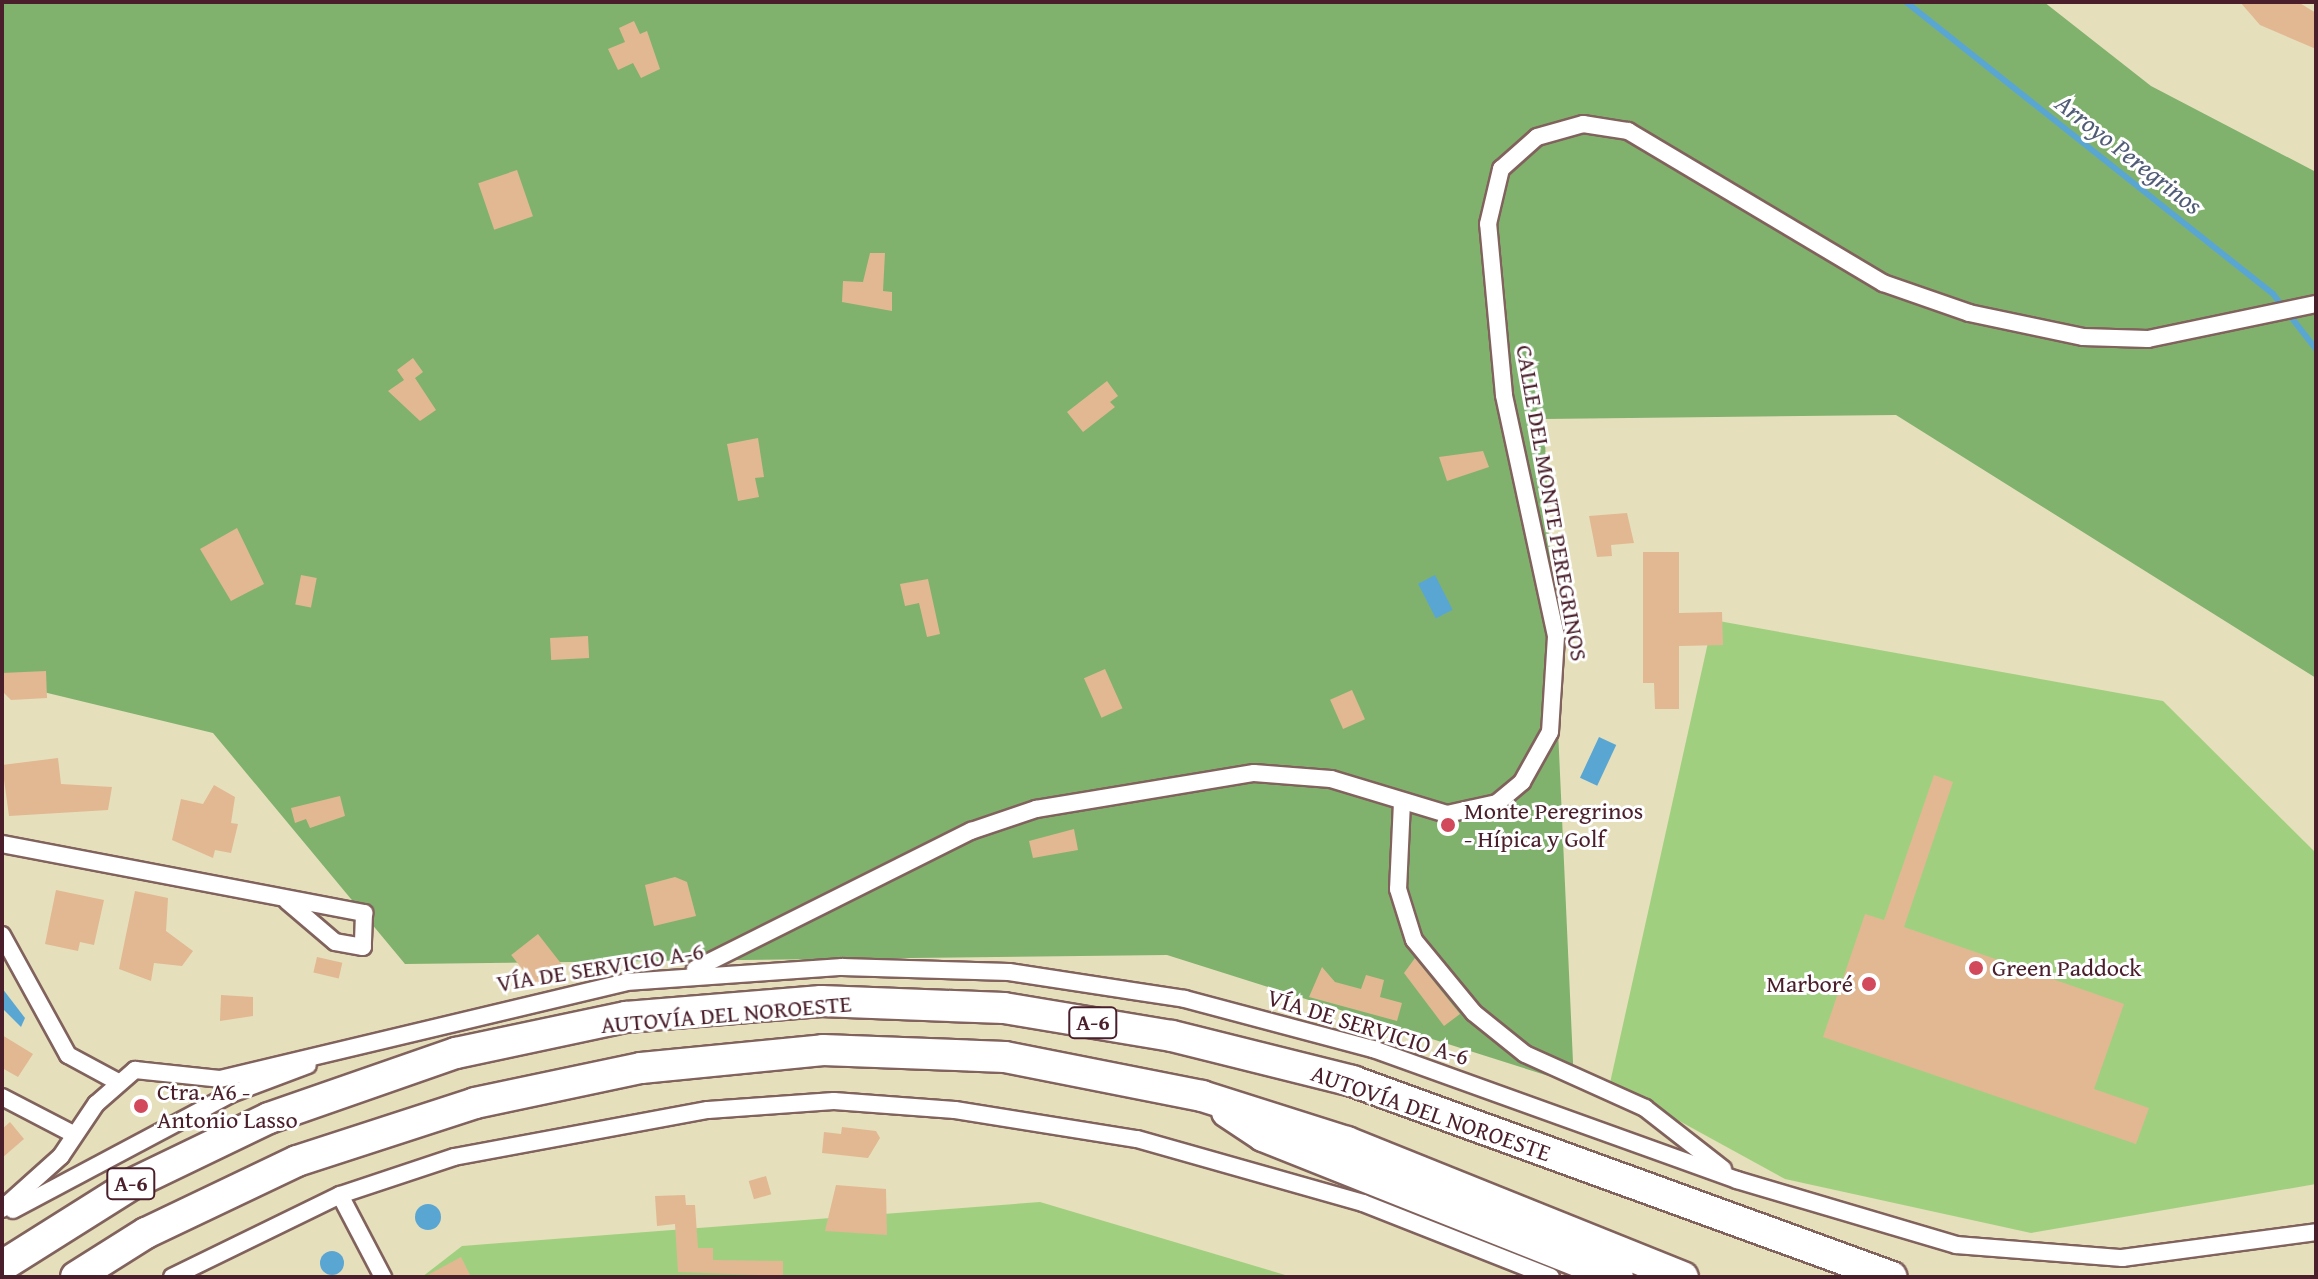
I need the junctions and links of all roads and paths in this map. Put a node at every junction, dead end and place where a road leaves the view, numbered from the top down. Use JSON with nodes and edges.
{"nodes":[{"id":1,"x":2316,"y":304,"type":"edge"},
{"id":2,"x":1402,"y":802,"type":"junction"},
{"id":3,"x":2,"y":844,"type":"edge"},
{"id":4,"x":287,"y":901,"type":"junction"},
{"id":5,"x":2,"y":935,"type":"edge"},
{"id":6,"x":686,"y":973,"type":"junction"},
{"id":7,"x":388,"y":1035,"type":"junction"},
{"id":8,"x":116,"y":1081,"type":"junction"},
{"id":9,"x":1202,"y":1096,"type":"junction"},
{"id":10,"x":2,"y":1097,"type":"edge"},
{"id":11,"x":73,"y":1134,"type":"junction"},
{"id":12,"x":1737,"y":1180,"type":"junction"},
{"id":13,"x":340,"y":1195,"type":"junction"},
{"id":14,"x":2,"y":1209,"type":"edge"},
{"id":15,"x":2,"y":1217,"type":"edge"},
{"id":16,"x":2316,"y":1232,"type":"edge"},
{"id":17,"x":2,"y":1266,"type":"edge"},
{"id":18,"x":76,"y":1277,"type":"edge"},
{"id":19,"x":172,"y":1277,"type":"edge"},
{"id":20,"x":383,"y":1277,"type":"edge"},
{"id":21,"x":1551,"y":1277,"type":"edge"},
{"id":22,"x":1618,"y":1277,"type":"edge"},
{"id":23,"x":1683,"y":1277,"type":"edge"},
{"id":24,"x":1892,"y":1277,"type":"edge"}],
"edges":[{"from":1,"to":2,"type":"street","name":"CALLE DEL MONTE PEREGRINOS"},
{"from":2,"to":6,"type":"street","name":"CALLE DEL MONTE PEREGRINOS"},
{"from":2,"to":12,"type":"street"},
{"from":3,"to":4,"type":"street"},
{"from":4,"to":4,"type":"street"},
{"from":5,"to":8,"type":"street"},
{"from":6,"to":7,"type":"street","name":"VÍA DE SERVICIO A-6"},
{"from":6,"to":12,"type":"street","name":"VÍA DE SERVICIO A-6"},
{"from":7,"to":8,"type":"street"},
{"from":7,"to":15,"type":"street"},
{"from":8,"to":11,"type":"street"},
{"from":9,"to":18,"type":"highway","name":"AUTOVÍA DEL NOROESTE","number":"A-6"},
{"from":9,"to":22,"type":"highway"},
{"from":9,"to":23,"type":"highway","name":"AUTOVÍA DEL NOROESTE","number":"A-6"},
{"from":10,"to":11,"type":"street"},
{"from":11,"to":14,"type":"street"},
{"from":12,"to":16,"type":"street","name":"VÍA DE SERVICIO A-6"},
{"from":13,"to":19,"type":"street"},
{"from":13,"to":20,"type":"street"},
{"from":13,"to":21,"type":"street"},
{"from":17,"to":24,"type":"highway","name":"AUTOVÍA DEL NOROESTE","number":"A-6"}]}
